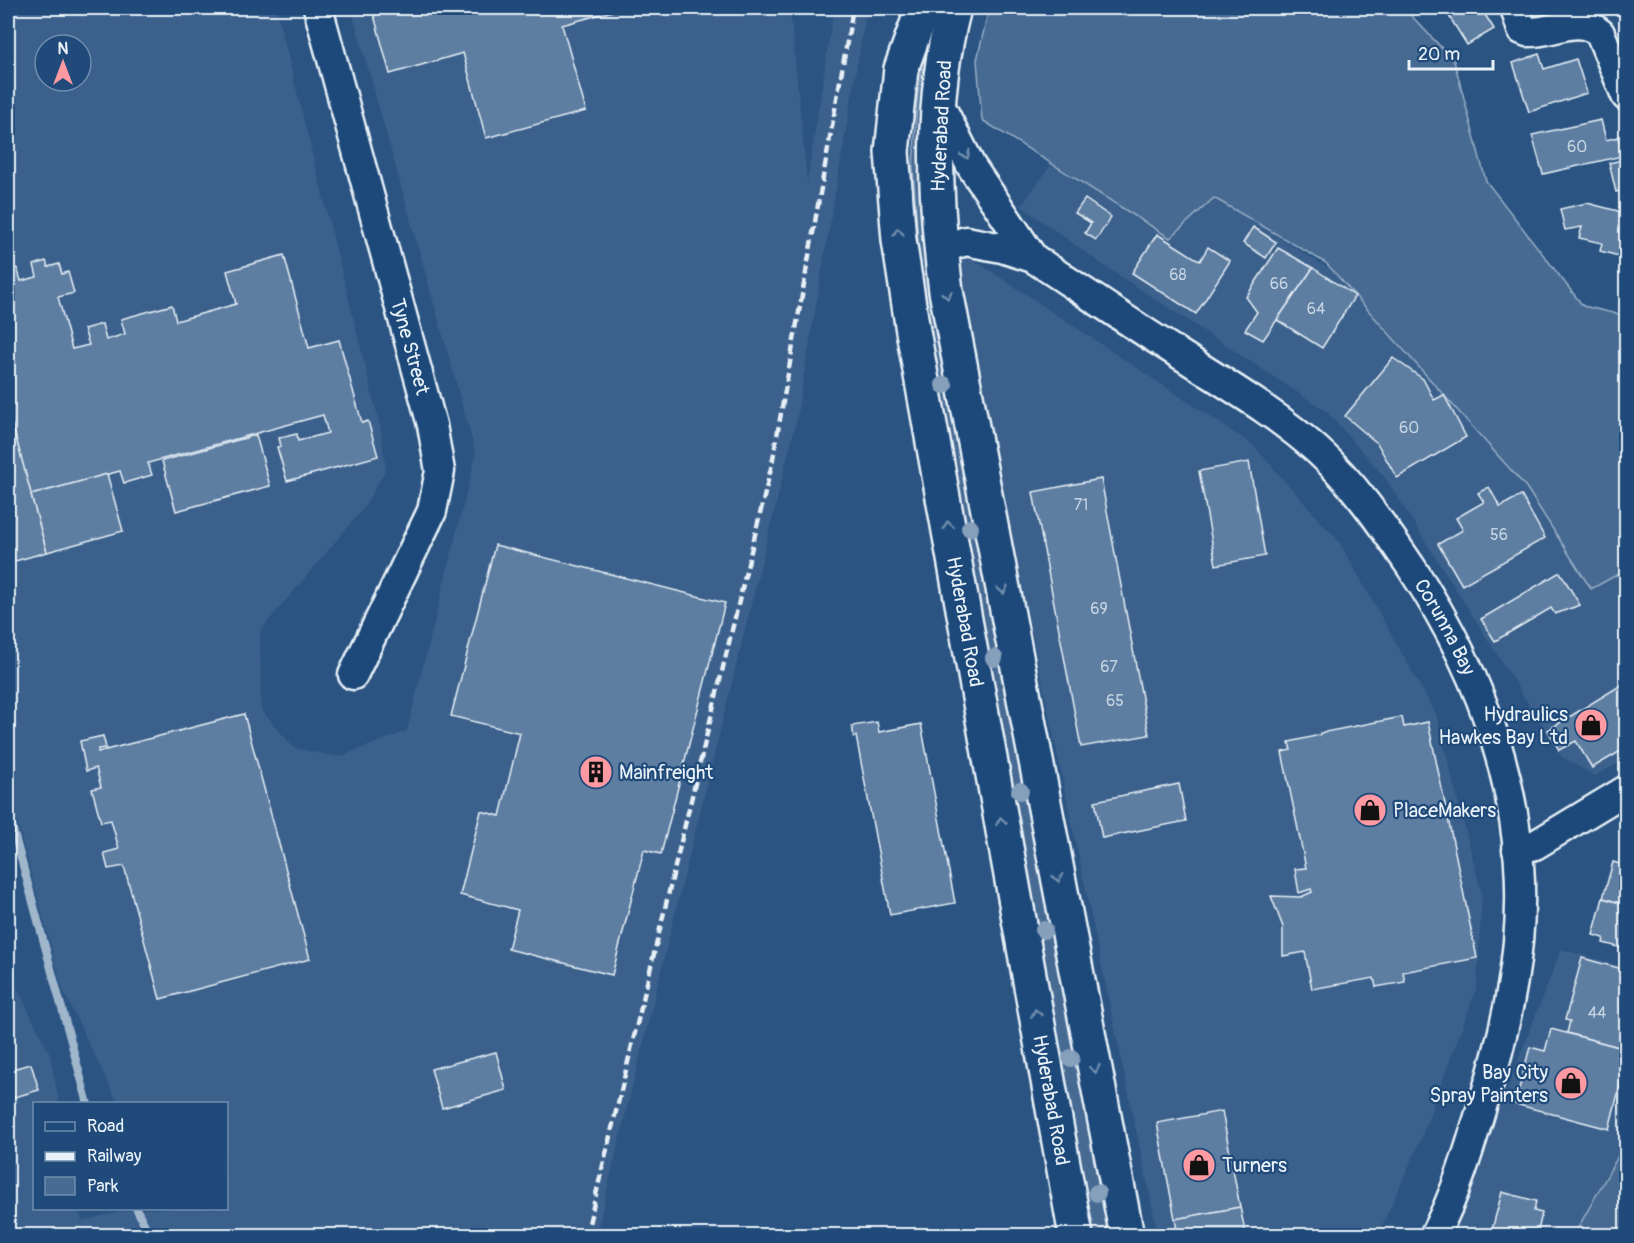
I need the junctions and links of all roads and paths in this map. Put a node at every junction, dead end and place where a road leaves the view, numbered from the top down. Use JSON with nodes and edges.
{"nodes":[{"id":1,"x":318,"y":8,"type":"edge"},
{"id":2,"x":900,"y":8,"type":"edge"},
{"id":3,"x":923,"y":8,"type":"edge"},
{"id":4,"x":954,"y":8,"type":"edge"},
{"id":5,"x":1515,"y":8,"type":"edge"},
{"id":6,"x":901,"y":69,"type":"junction"},
{"id":7,"x":1626,"y":96,"type":"edge"},
{"id":8,"x":939,"y":103,"type":"junction"},
{"id":9,"x":941,"y":249,"type":"junction"},
{"id":10,"x":1033,"y":258,"type":"junction"},
{"id":11,"x":353,"y":675,"type":"dead end"},
{"id":12,"x":1626,"y":790,"type":"edge"},
{"id":13,"x":1517,"y":850,"type":"junction"},
{"id":14,"x":1076,"y":1236,"type":"edge"},
{"id":15,"x":1127,"y":1236,"type":"edge"},
{"id":16,"x":1434,"y":1236,"type":"edge"}],
"edges":[{"from":1,"to":11,"type":"street","name":"Tyne Street"},
{"from":2,"to":6,"type":"highway"},
{"from":3,"to":6,"type":"highway","name":"Hyderabad Road"},
{"from":4,"to":8,"type":"highway","name":"Hyderabad Road"},
{"from":5,"to":7,"type":"street"},
{"from":14,"to":6,"type":"highway","name":"Hyderabad Road","one_way":true},
{"from":8,"to":9,"type":"highway","name":"Hyderabad Road"},
{"from":8,"to":10,"type":"street","name":"Corunna Bay","one_way":true},
{"from":9,"to":10,"type":"street","name":"Corunna Bay"},
{"from":9,"to":15,"type":"highway","name":"Hyderabad Road","one_way":true},
{"from":10,"to":13,"type":"street","name":"Corunna Bay"},
{"from":12,"to":13,"type":"street"},
{"from":13,"to":16,"type":"street","name":"Corunna Bay"}]}
